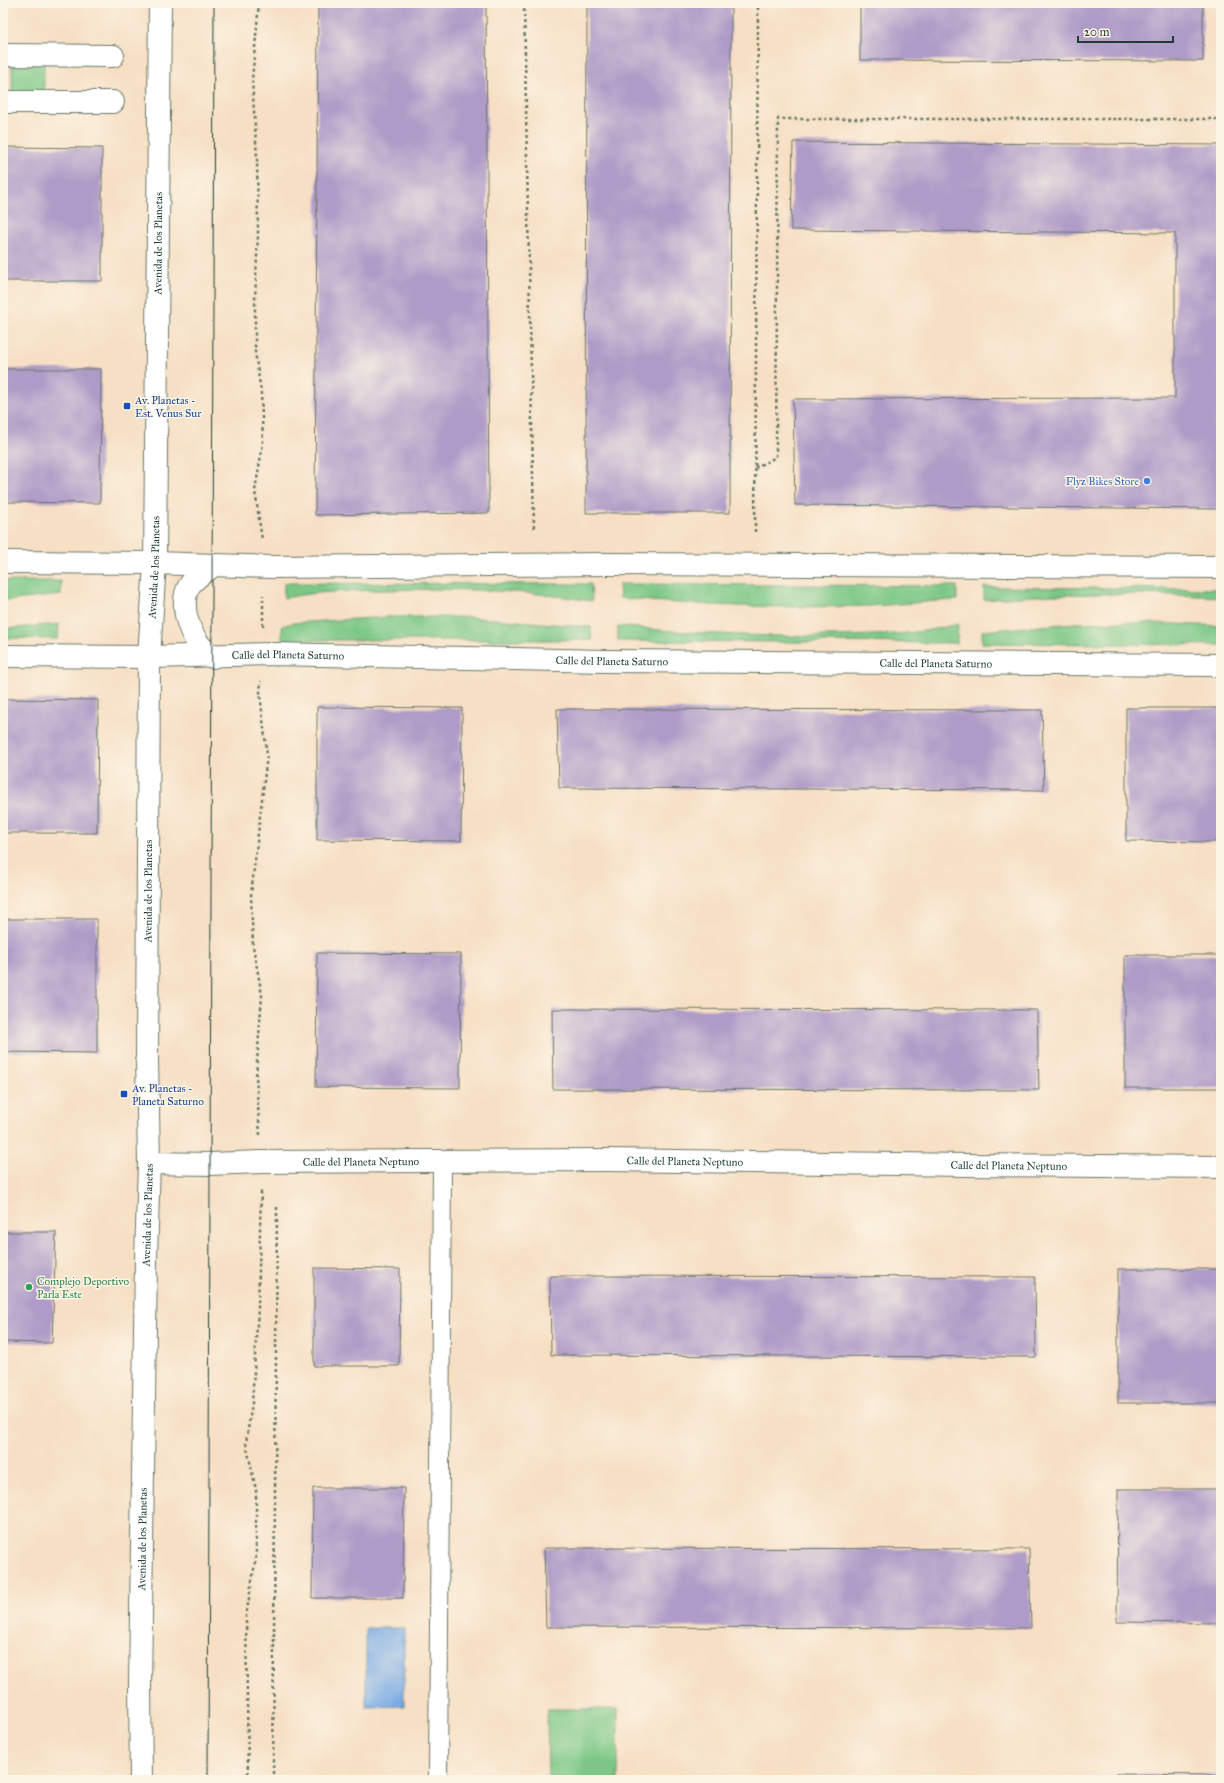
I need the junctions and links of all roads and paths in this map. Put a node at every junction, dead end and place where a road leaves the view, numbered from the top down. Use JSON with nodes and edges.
{"nodes":[{"id":1,"x":160,"y":3,"type":"edge"},
{"id":2,"x":259,"y":3,"type":"edge"},
{"id":3,"x":524,"y":3,"type":"edge"},
{"id":4,"x":758,"y":3,"type":"edge"},
{"id":5,"x":3,"y":55,"type":"edge"},
{"id":6,"x":113,"y":56,"type":"dead end"},
{"id":7,"x":3,"y":102,"type":"edge"},
{"id":8,"x":113,"y":102,"type":"dead end"},
{"id":9,"x":1221,"y":119,"type":"edge"},
{"id":10,"x":755,"y":468,"type":"junction"},
{"id":11,"x":534,"y":529,"type":"dead end"},
{"id":12,"x":755,"y":532,"type":"dead end"},
{"id":13,"x":3,"y":562,"type":"edge"},
{"id":14,"x":155,"y":563,"type":"junction"},
{"id":15,"x":213,"y":566,"type":"junction"},
{"id":16,"x":263,"y":566,"type":"junction"},
{"id":17,"x":1221,"y":567,"type":"edge"},
{"id":18,"x":263,"y":654,"type":"junction"},
{"id":19,"x":3,"y":656,"type":"edge"},
{"id":20,"x":213,"y":657,"type":"junction"},
{"id":21,"x":149,"y":658,"type":"junction"},
{"id":22,"x":1221,"y":665,"type":"edge"},
{"id":23,"x":442,"y":1161,"type":"junction"},
{"id":24,"x":262,"y":1162,"type":"junction"},
{"id":25,"x":149,"y":1163,"type":"junction"},
{"id":26,"x":1221,"y":1167,"type":"edge"},
{"id":27,"x":277,"y":1207,"type":"dead end"},
{"id":28,"x":141,"y":1780,"type":"edge"},
{"id":29,"x":248,"y":1780,"type":"edge"},
{"id":30,"x":273,"y":1780,"type":"edge"},
{"id":31,"x":438,"y":1780,"type":"edge"}],
"edges":[{"from":1,"to":14,"type":"street","name":"Avenida de los Planetas"},
{"from":2,"to":16,"type":"path"},
{"from":3,"to":11,"type":"path"},
{"from":4,"to":10,"type":"path"},
{"from":5,"to":6,"type":"street"},
{"from":7,"to":8,"type":"street"},
{"from":9,"to":10,"type":"path"},
{"from":10,"to":12,"type":"path"},
{"from":13,"to":14,"type":"street"},
{"from":14,"to":15,"type":"street"},
{"from":14,"to":21,"type":"street","name":"Avenida de los Planetas"},
{"from":15,"to":16,"type":"street"},
{"from":15,"to":20,"type":"street"},
{"from":16,"to":17,"type":"street"},
{"from":16,"to":18,"type":"path"},
{"from":18,"to":20,"type":"street","name":"Calle del Planeta Saturno"},
{"from":18,"to":22,"type":"street","name":"Calle del Planeta Saturno"},
{"from":18,"to":24,"type":"path"},
{"from":19,"to":21,"type":"street","name":"Calle del Planeta Saturno"},
{"from":20,"to":21,"type":"street","name":"Calle del Planeta Saturno"},
{"from":21,"to":25,"type":"street","name":"Avenida de los Planetas"},
{"from":23,"to":24,"type":"street","name":"Calle del Planeta Neptuno"},
{"from":23,"to":26,"type":"street","name":"Calle del Planeta Neptuno"},
{"from":23,"to":31,"type":"lane"},
{"from":24,"to":25,"type":"street","name":"Calle del Planeta Neptuno"},
{"from":24,"to":29,"type":"path"},
{"from":25,"to":28,"type":"street","name":"Avenida de los Planetas"},
{"from":27,"to":30,"type":"path"}]}
